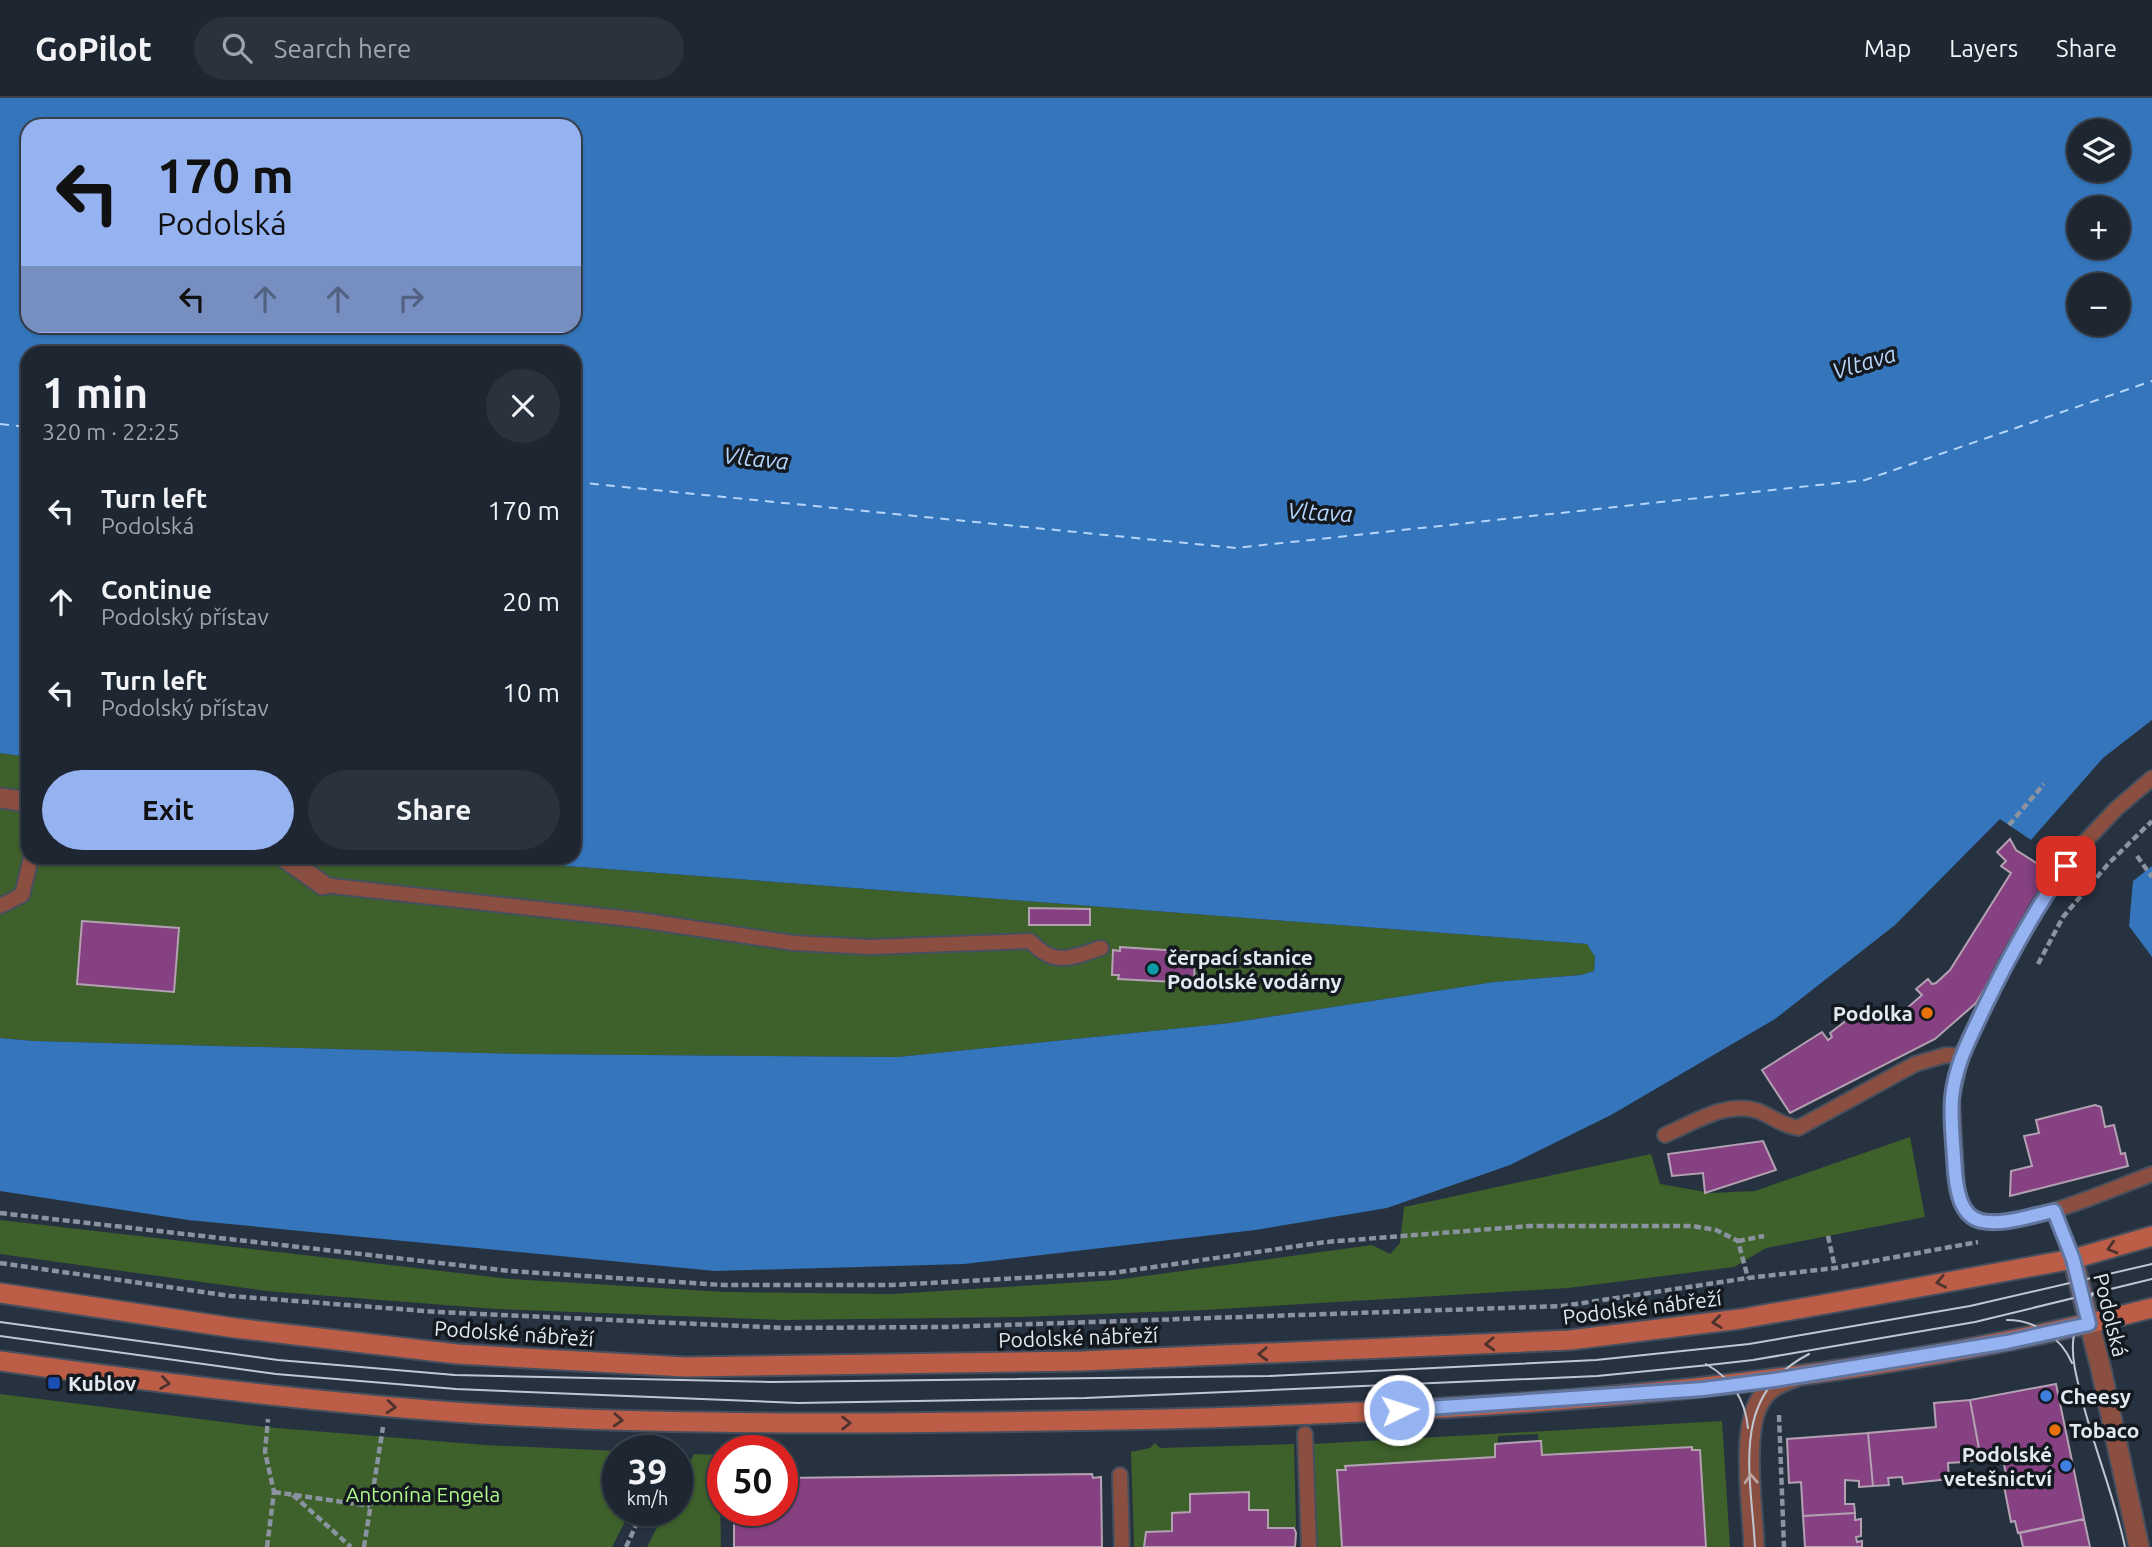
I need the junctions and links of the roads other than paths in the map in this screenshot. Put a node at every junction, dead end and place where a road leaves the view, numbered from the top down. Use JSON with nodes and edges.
{"nodes":[{"id":1,"x":2152,"y":778,"type":"edge"},
{"id":2,"x":0,"y":798,"type":"edge"},
{"id":3,"x":21,"y":801,"type":"edge"},
{"id":4,"x":30,"y":864,"type":"edge"},
{"id":5,"x":293,"y":864,"type":"edge"},
{"id":6,"x":323,"y":885,"type":"joint"},
{"id":7,"x":0,"y":906,"type":"edge"},
{"id":8,"x":1101,"y":948,"type":"dead end"},
{"id":9,"x":1961,"y":1056,"type":"junction"},
{"id":10,"x":1665,"y":1135,"type":"dead end"},
{"id":11,"x":2152,"y":1174,"type":"edge"},
{"id":12,"x":2054,"y":1211,"type":"junction"},
{"id":13,"x":2152,"y":1236,"type":"edge"},
{"id":14,"x":2073,"y":1259,"type":"junction"},
{"id":15,"x":0,"y":1293,"type":"edge"},
{"id":16,"x":2152,"y":1308,"type":"edge"},
{"id":17,"x":2089,"y":1324,"type":"junction"},
{"id":18,"x":0,"y":1362,"type":"edge"},
{"id":19,"x":1798,"y":1377,"type":"junction"},
{"id":20,"x":1305,"y":1434,"type":"dead end"},
{"id":21,"x":1120,"y":1475,"type":"dead end"},
{"id":22,"x":1122,"y":1547,"type":"edge"},
{"id":23,"x":1308,"y":1547,"type":"edge"},
{"id":24,"x":1754,"y":1547,"type":"edge"},
{"id":25,"x":2139,"y":1547,"type":"edge"}],
"edges":[{"from":1,"to":9,"type":"lane"},
{"from":2,"to":3,"type":"street"},
{"from":4,"to":7,"type":"lane"},
{"from":5,"to":6,"type":"street"},
{"from":6,"to":8,"type":"lane"},
{"from":9,"to":10,"type":"lane"},
{"from":9,"to":12,"type":"lane"},
{"from":11,"to":12,"type":"lane"},
{"from":12,"to":14,"type":"lane"},
{"from":13,"to":14,"type":"main road","name":"Podolské nábřeží","one_way":true},
{"from":14,"to":15,"type":"main road","name":"Podolské nábřeží","one_way":true},
{"from":14,"to":17,"type":"street","name":"Podolská"},
{"from":16,"to":17,"type":"main road"},
{"from":17,"to":19,"type":"main road"},
{"from":17,"to":25,"type":"street","name":"Podolská"},
{"from":18,"to":19,"type":"main road","one_way":true},
{"from":24,"to":19,"type":"street","one_way":true},
{"from":20,"to":23,"type":"lane"},
{"from":21,"to":22,"type":"lane"}]}
